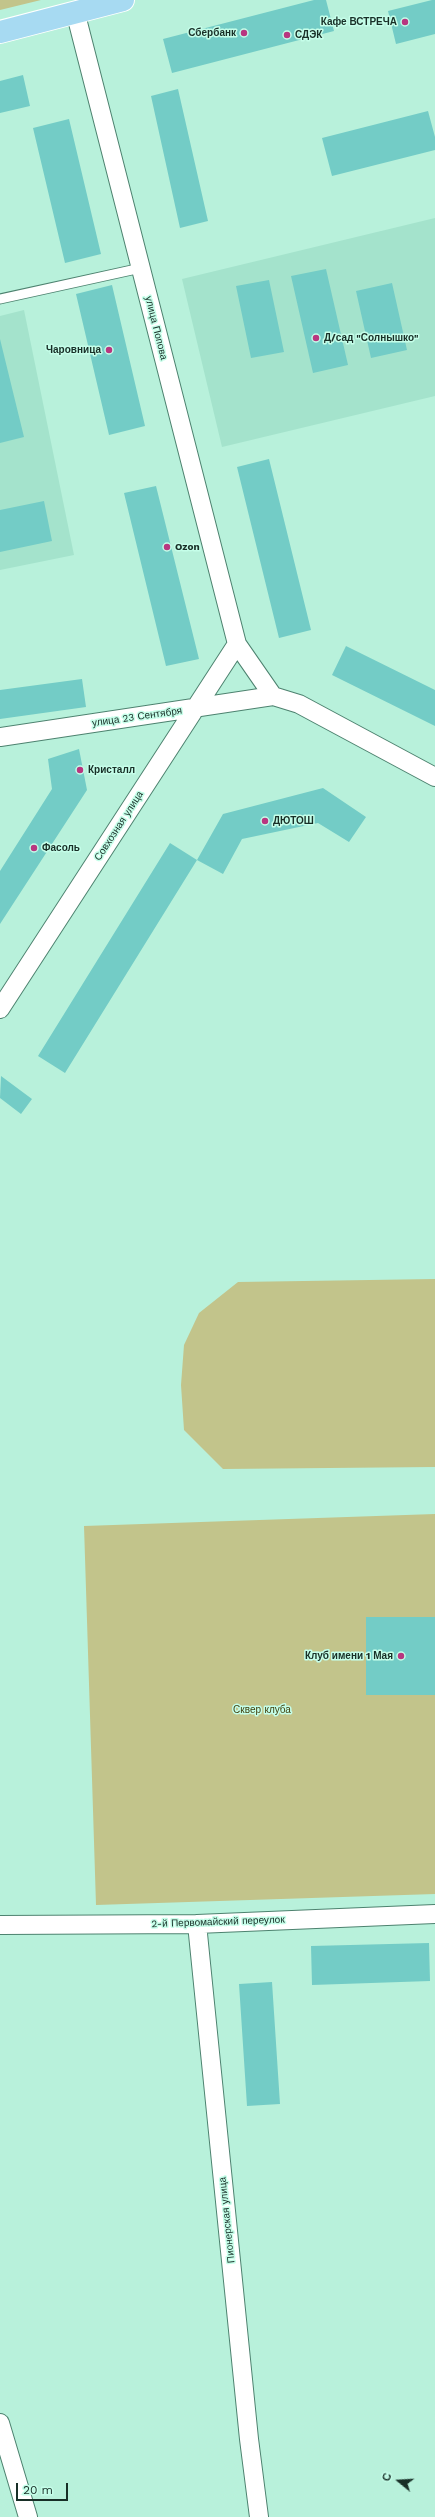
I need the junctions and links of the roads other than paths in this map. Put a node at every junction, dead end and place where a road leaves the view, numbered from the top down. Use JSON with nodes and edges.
{"nodes":[{"id":1,"x":123,"y":0,"type":"edge"},
{"id":2,"x":75,"y":11,"type":"junction"},
{"id":3,"x":0,"y":32,"type":"edge"},
{"id":4,"x":141,"y":268,"type":"junction"},
{"id":5,"x":0,"y":299,"type":"edge"},
{"id":6,"x":238,"y":644,"type":"junction"},
{"id":7,"x":273,"y":696,"type":"junction"},
{"id":8,"x":195,"y":709,"type":"junction"},
{"id":9,"x":0,"y":737,"type":"edge"},
{"id":10,"x":435,"y":777,"type":"edge"},
{"id":11,"x":0,"y":1009,"type":"edge"},
{"id":12,"x":435,"y":1914,"type":"edge"},
{"id":13,"x":197,"y":1924,"type":"junction"},
{"id":14,"x":0,"y":1925,"type":"edge"},
{"id":15,"x":0,"y":2423,"type":"edge"},
{"id":16,"x":28,"y":2517,"type":"edge"},
{"id":17,"x":259,"y":2517,"type":"edge"}],
"edges":[{"from":1,"to":2,"type":"main road"},
{"from":2,"to":3,"type":"main road"},
{"from":2,"to":4,"type":"street","name":"улица Попова"},
{"from":4,"to":5,"type":"lane"},
{"from":4,"to":6,"type":"street","name":"улица Попова"},
{"from":6,"to":7,"type":"street"},
{"from":6,"to":8,"type":"street","name":"Совхозная улица"},
{"from":7,"to":8,"type":"street","name":"улица 23 Сентября"},
{"from":7,"to":10,"type":"street","name":"улица 23 Сентября"},
{"from":8,"to":9,"type":"street","name":"улица 23 Сентября"},
{"from":8,"to":11,"type":"street","name":"Совхозная улица"},
{"from":12,"to":13,"type":"street","name":"2-й Первомайский переулок"},
{"from":13,"to":14,"type":"street","name":"2-й Первомайский переулок"},
{"from":13,"to":17,"type":"street","name":"Пионерская улица"},
{"from":15,"to":16,"type":"street"}]}
